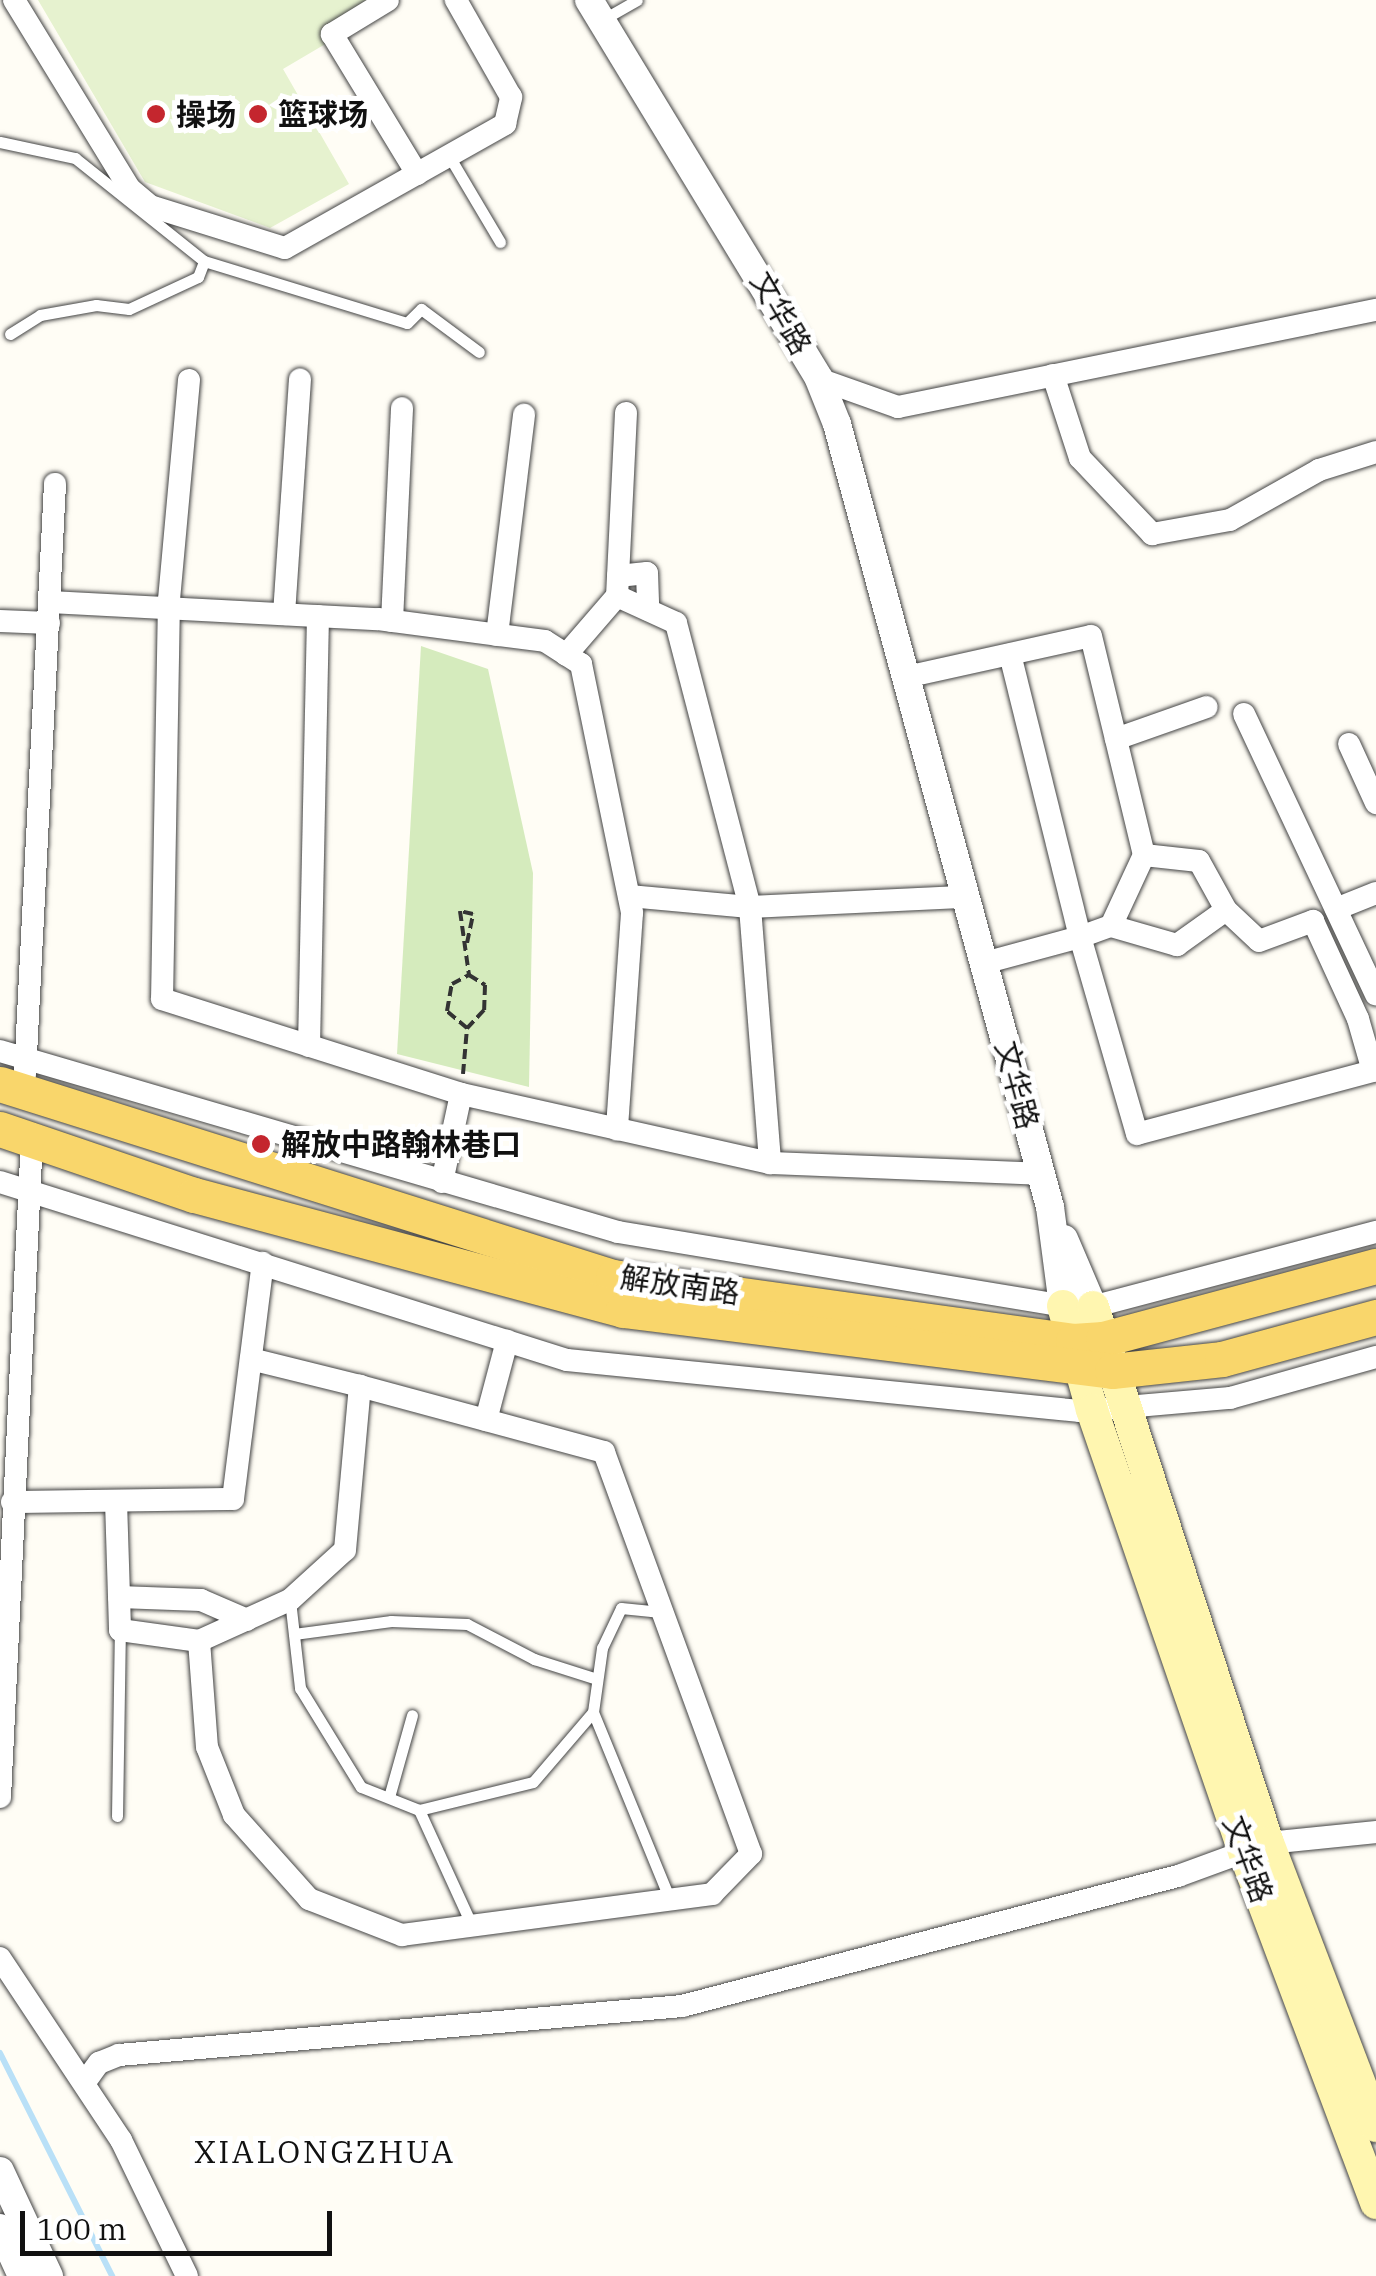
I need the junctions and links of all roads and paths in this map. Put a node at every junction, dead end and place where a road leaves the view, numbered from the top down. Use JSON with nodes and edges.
{"nodes":[{"id":1,"x":14,"y":0,"type":"edge"},
{"id":2,"x":388,"y":0,"type":"edge"},
{"id":3,"x":456,"y":0,"type":"edge"},
{"id":4,"x":638,"y":0,"type":"edge"},
{"id":5,"x":595,"y":10,"type":"edge"},
{"id":6,"x":0,"y":140,"type":"edge"},
{"id":7,"x":449,"y":156,"type":"junction"},
{"id":8,"x":417,"y":174,"type":"junction"},
{"id":9,"x":500,"y":242,"type":"dead end"},
{"id":10,"x":204,"y":261,"type":"junction"},
{"id":11,"x":1376,"y":310,"type":"edge"},
{"id":12,"x":10,"y":334,"type":"dead end"},
{"id":13,"x":478,"y":352,"type":"dead end"},
{"id":14,"x":1053,"y":375,"type":"junction"},
{"id":15,"x":819,"y":378,"type":"junction"},
{"id":16,"x":189,"y":380,"type":"dead end"},
{"id":17,"x":300,"y":380,"type":"dead end"},
{"id":18,"x":402,"y":408,"type":"dead end"},
{"id":19,"x":626,"y":413,"type":"dead end"},
{"id":20,"x":524,"y":415,"type":"dead end"},
{"id":21,"x":1376,"y":452,"type":"edge"},
{"id":22,"x":55,"y":484,"type":"dead end"},
{"id":23,"x":618,"y":586,"type":"junction"},
{"id":24,"x":168,"y":608,"type":"junction"},
{"id":25,"x":648,"y":610,"type":"junction"},
{"id":26,"x":50,"y":613,"type":"junction"},
{"id":27,"x":284,"y":614,"type":"junction"},
{"id":28,"x":318,"y":616,"type":"junction"},
{"id":29,"x":0,"y":621,"type":"edge"},
{"id":30,"x":392,"y":621,"type":"junction"},
{"id":31,"x":497,"y":635,"type":"junction"},
{"id":32,"x":566,"y":655,"type":"junction"},
{"id":33,"x":1010,"y":655,"type":"junction"},
{"id":34,"x":906,"y":677,"type":"junction"},
{"id":35,"x":1207,"y":706,"type":"dead end"},
{"id":36,"x":1244,"y":714,"type":"dead end"},
{"id":37,"x":1116,"y":739,"type":"junction"},
{"id":38,"x":1349,"y":744,"type":"dead end"},
{"id":39,"x":1376,"y":803,"type":"edge"},
{"id":40,"x":1144,"y":855,"type":"junction"},
{"id":41,"x":1376,"y":893,"type":"edge"},
{"id":42,"x":628,"y":896,"type":"junction"},
{"id":43,"x":966,"y":897,"type":"junction"},
{"id":44,"x":750,"y":907,"type":"junction"},
{"id":45,"x":1336,"y":909,"type":"junction"},
{"id":46,"x":1226,"y":910,"type":"junction"},
{"id":47,"x":1111,"y":926,"type":"junction"},
{"id":48,"x":1080,"y":937,"type":"junction"},
{"id":49,"x":466,"y":943,"type":"junction"},
{"id":50,"x":984,"y":963,"type":"junction"},
{"id":51,"x":469,"y":974,"type":"junction"},
{"id":52,"x":1376,"y":994,"type":"edge"},
{"id":53,"x":467,"y":1028,"type":"junction"},
{"id":54,"x":309,"y":1046,"type":"junction"},
{"id":55,"x":0,"y":1051,"type":"edge"},
{"id":56,"x":16,"y":1079,"type":"edge"},
{"id":57,"x":461,"y":1094,"type":"junction"},
{"id":58,"x":617,"y":1129,"type":"junction"},
{"id":59,"x":16,"y":1134,"type":"edge"},
{"id":60,"x":770,"y":1163,"type":"junction"},
{"id":61,"x":1041,"y":1174,"type":"junction"},
{"id":62,"x":0,"y":1182,"type":"edge"},
{"id":63,"x":442,"y":1182,"type":"junction"},
{"id":64,"x":31,"y":1191,"type":"junction"},
{"id":65,"x":1376,"y":1232,"type":"edge"},
{"id":66,"x":263,"y":1263,"type":"junction"},
{"id":67,"x":1376,"y":1266,"type":"edge"},
{"id":68,"x":1376,"y":1318,"type":"edge"},
{"id":69,"x":1087,"y":1339,"type":"junction"},
{"id":70,"x":507,"y":1341,"type":"junction"},
{"id":71,"x":1376,"y":1357,"type":"edge"},
{"id":72,"x":251,"y":1358,"type":"junction"},
{"id":73,"x":360,"y":1386,"type":"junction"},
{"id":74,"x":1108,"y":1409,"type":"junction"},
{"id":75,"x":486,"y":1420,"type":"junction"},
{"id":76,"x":116,"y":1501,"type":"junction"},
{"id":77,"x":12,"y":1502,"type":"junction"},
{"id":78,"x":119,"y":1597,"type":"junction"},
{"id":79,"x":290,"y":1600,"type":"junction"},
{"id":80,"x":662,"y":1612,"type":"junction"},
{"id":81,"x":247,"y":1620,"type":"junction"},
{"id":82,"x":120,"y":1630,"type":"junction"},
{"id":83,"x":294,"y":1634,"type":"junction"},
{"id":84,"x":200,"y":1641,"type":"junction"},
{"id":85,"x":598,"y":1680,"type":"junction"},
{"id":86,"x":593,"y":1712,"type":"junction"},
{"id":87,"x":412,"y":1715,"type":"dead end"},
{"id":88,"x":0,"y":1797,"type":"edge"},
{"id":89,"x":388,"y":1798,"type":"junction"},
{"id":90,"x":420,"y":1810,"type":"junction"},
{"id":91,"x":117,"y":1816,"type":"dead end"},
{"id":92,"x":1376,"y":1832,"type":"edge"},
{"id":93,"x":1257,"y":1848,"type":"junction"},
{"id":94,"x":670,"y":1900,"type":"junction"},
{"id":95,"x":472,"y":1926,"type":"junction"},
{"id":96,"x":0,"y":1958,"type":"edge"},
{"id":97,"x":84,"y":2082,"type":"junction"},
{"id":98,"x":1376,"y":2126,"type":"edge"},
{"id":99,"x":0,"y":2171,"type":"edge"},
{"id":100,"x":1376,"y":2204,"type":"edge"},
{"id":101,"x":0,"y":2228,"type":"edge"},
{"id":102,"x":22,"y":2276,"type":"edge"},
{"id":103,"x":50,"y":2276,"type":"edge"},
{"id":104,"x":187,"y":2276,"type":"edge"}],
"edges":[{"from":1,"to":8,"type":"street"},
{"from":2,"to":8,"type":"street"},
{"from":3,"to":7,"type":"street"},
{"from":4,"to":5,"type":"lane"},
{"from":5,"to":15,"type":"street","name":"文华路"},
{"from":6,"to":10,"type":"lane"},
{"from":7,"to":8,"type":"street"},
{"from":7,"to":9,"type":"lane"},
{"from":10,"to":12,"type":"lane"},
{"from":10,"to":13,"type":"lane"},
{"from":11,"to":14,"type":"street"},
{"from":14,"to":15,"type":"street"},
{"from":14,"to":21,"type":"street"},
{"from":15,"to":34,"type":"street","name":"文华路"},
{"from":16,"to":24,"type":"street"},
{"from":17,"to":27,"type":"street"},
{"from":18,"to":30,"type":"street"},
{"from":19,"to":23,"type":"street"},
{"from":20,"to":31,"type":"street"},
{"from":22,"to":26,"type":"street"},
{"from":23,"to":25,"type":"street"},
{"from":23,"to":25,"type":"street"},
{"from":23,"to":32,"type":"street"},
{"from":24,"to":26,"type":"street"},
{"from":24,"to":27,"type":"street"},
{"from":24,"to":54,"type":"street"},
{"from":25,"to":44,"type":"street"},
{"from":26,"to":29,"type":"street"},
{"from":26,"to":56,"type":"street"},
{"from":27,"to":28,"type":"street"},
{"from":28,"to":30,"type":"street"},
{"from":28,"to":54,"type":"street"},
{"from":30,"to":31,"type":"street"},
{"from":31,"to":32,"type":"street"},
{"from":32,"to":42,"type":"street"},
{"from":33,"to":34,"type":"street"},
{"from":33,"to":37,"type":"street"},
{"from":33,"to":48,"type":"street"},
{"from":34,"to":43,"type":"street","name":"文华路"},
{"from":35,"to":37,"type":"street"},
{"from":36,"to":45,"type":"street"},
{"from":37,"to":40,"type":"street"},
{"from":38,"to":39,"type":"street"},
{"from":40,"to":46,"type":"street"},
{"from":40,"to":47,"type":"street"},
{"from":41,"to":45,"type":"street"},
{"from":42,"to":44,"type":"street"},
{"from":42,"to":58,"type":"street"},
{"from":43,"to":44,"type":"street"},
{"from":43,"to":50,"type":"street","name":"文华路"},
{"from":44,"to":60,"type":"street"},
{"from":45,"to":52,"type":"street"},
{"from":46,"to":47,"type":"street"},
{"from":46,"to":48,"type":"street"},
{"from":47,"to":48,"type":"street"},
{"from":48,"to":50,"type":"street"},
{"from":49,"to":49,"type":"path"},
{"from":49,"to":51,"type":"path"},
{"from":50,"to":61,"type":"street","name":"文华路"},
{"from":51,"to":53,"type":"path"},
{"from":51,"to":53,"type":"path"},
{"from":53,"to":57,"type":"path"},
{"from":54,"to":57,"type":"street"},
{"from":55,"to":56,"type":"street"},
{"from":56,"to":63,"type":"street"},
{"from":56,"to":69,"type":"main road","name":"解放南路"},
{"from":57,"to":58,"type":"street"},
{"from":57,"to":63,"type":"street"},
{"from":58,"to":60,"type":"street"},
{"from":59,"to":64,"type":"street"},
{"from":59,"to":69,"type":"main road","name":"解放南路"},
{"from":60,"to":61,"type":"street"},
{"from":61,"to":69,"type":"street","name":"文华路"},
{"from":62,"to":64,"type":"street"},
{"from":63,"to":69,"type":"street"},
{"from":64,"to":66,"type":"street"},
{"from":64,"to":77,"type":"street"},
{"from":65,"to":69,"type":"street"},
{"from":66,"to":70,"type":"street"},
{"from":66,"to":72,"type":"street"},
{"from":67,"to":69,"type":"main road","name":"解放南路"},
{"from":68,"to":69,"type":"main road","name":"解放南路"},
{"from":69,"to":74,"type":"main road","name":"文华路"},
{"from":70,"to":74,"type":"street"},
{"from":70,"to":75,"type":"street"},
{"from":71,"to":74,"type":"street"},
{"from":72,"to":73,"type":"street"},
{"from":72,"to":76,"type":"street"},
{"from":73,"to":75,"type":"street"},
{"from":73,"to":79,"type":"street"},
{"from":74,"to":93,"type":"main road","name":"文华路"},
{"from":75,"to":80,"type":"street"},
{"from":76,"to":77,"type":"street"},
{"from":76,"to":78,"type":"street"},
{"from":77,"to":88,"type":"street"},
{"from":78,"to":81,"type":"street"},
{"from":78,"to":82,"type":"street"},
{"from":79,"to":81,"type":"street"},
{"from":79,"to":83,"type":"lane"},
{"from":80,"to":85,"type":"lane"},
{"from":80,"to":94,"type":"street"},
{"from":81,"to":84,"type":"street"},
{"from":82,"to":84,"type":"street"},
{"from":82,"to":91,"type":"lane"},
{"from":83,"to":85,"type":"lane"},
{"from":83,"to":89,"type":"lane"},
{"from":84,"to":95,"type":"street"},
{"from":85,"to":86,"type":"lane"},
{"from":86,"to":90,"type":"lane"},
{"from":86,"to":94,"type":"lane"},
{"from":87,"to":89,"type":"lane"},
{"from":89,"to":90,"type":"lane"},
{"from":90,"to":95,"type":"lane"},
{"from":92,"to":93,"type":"street"},
{"from":93,"to":97,"type":"street"},
{"from":93,"to":98,"type":"main road","name":"文华路"},
{"from":93,"to":100,"type":"main road","name":"文华路"},
{"from":94,"to":95,"type":"street"},
{"from":96,"to":97,"type":"street"},
{"from":97,"to":104,"type":"street"},
{"from":99,"to":103,"type":"street"},
{"from":101,"to":102,"type":"street"}]}
